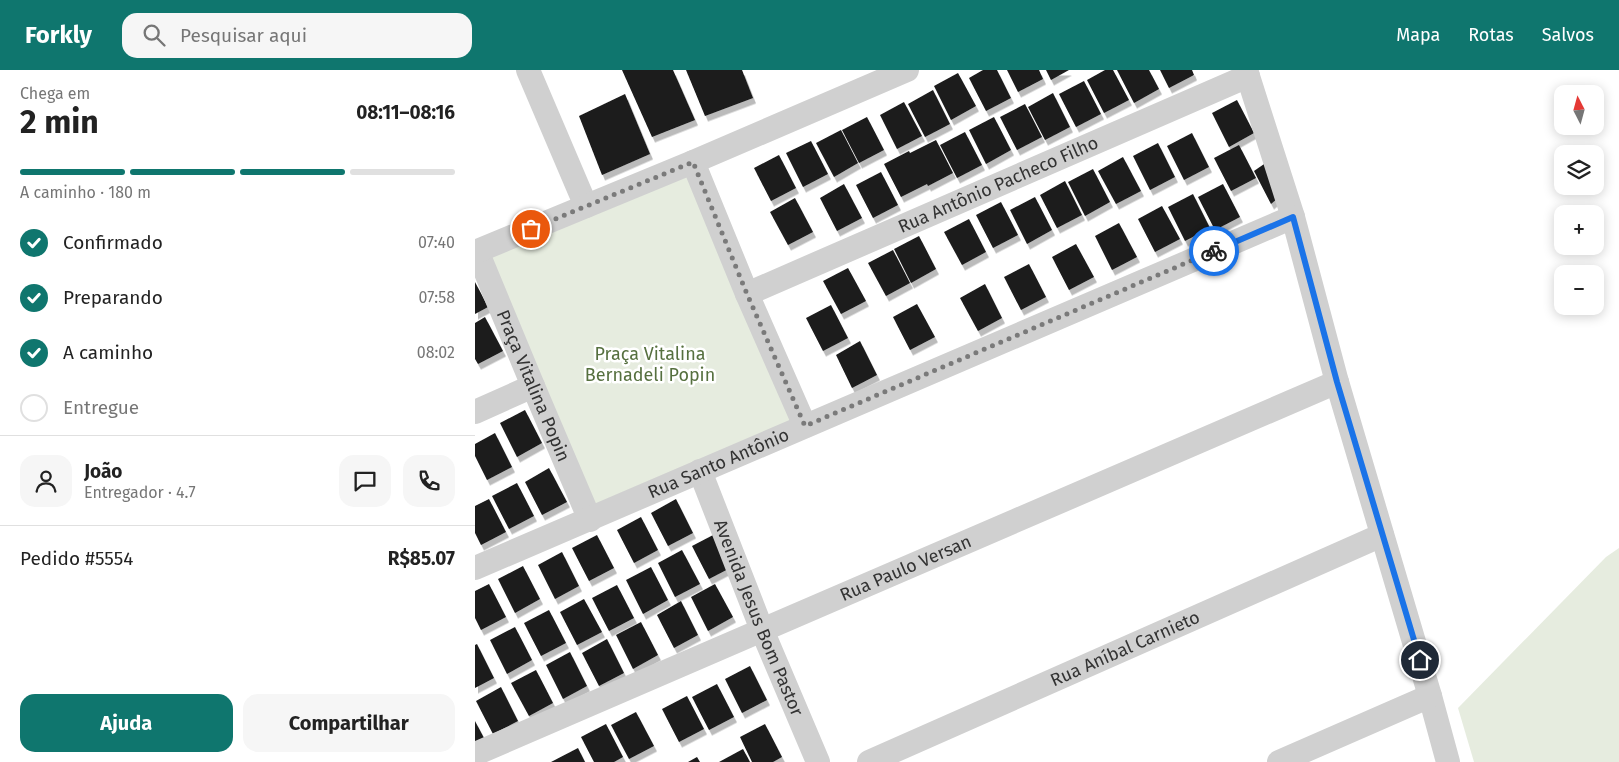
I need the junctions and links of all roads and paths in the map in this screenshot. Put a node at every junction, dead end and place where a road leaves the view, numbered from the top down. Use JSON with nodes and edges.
{"nodes":[{"id":1,"x":528,"y":70,"type":"edge"},
{"id":2,"x":907,"y":70,"type":"edge"},
{"id":3,"x":1247,"y":73,"type":"edge"},
{"id":4,"x":693,"y":162,"type":"junction"},
{"id":5,"x":586,"y":206,"type":"junction"},
{"id":6,"x":1293,"y":217,"type":"junction"},
{"id":7,"x":476,"y":252,"type":"edge"},
{"id":8,"x":747,"y":294,"type":"junction"},
{"id":9,"x":1337,"y":382,"type":"junction"},
{"id":10,"x":533,"y":386,"type":"junction"},
{"id":11,"x":475,"y":412,"type":"edge"},
{"id":12,"x":805,"y":426,"type":"junction"},
{"id":13,"x":700,"y":471,"type":"junction"},
{"id":14,"x":590,"y":520,"type":"junction"},
{"id":15,"x":1382,"y":535,"type":"junction"},
{"id":16,"x":475,"y":568,"type":"edge"},
{"id":17,"x":762,"y":630,"type":"junction"},
{"id":18,"x":1430,"y":696,"type":"junction"},
{"id":19,"x":475,"y":754,"type":"edge"},
{"id":20,"x":819,"y":762,"type":"edge"},
{"id":21,"x":869,"y":762,"type":"edge"},
{"id":22,"x":1279,"y":762,"type":"edge"},
{"id":23,"x":1448,"y":762,"type":"edge"}],
"edges":[{"from":1,"to":5,"type":"street"},
{"from":2,"to":4,"type":"street"},
{"from":3,"to":6,"type":"street"},
{"from":3,"to":8,"type":"street","name":"Rua Antônio Pacheco Filho"},
{"from":4,"to":5,"type":"street"},
{"from":4,"to":8,"type":"street"},
{"from":5,"to":7,"type":"street"},
{"from":6,"to":9,"type":"street"},
{"from":6,"to":12,"type":"street","name":"Rua Santo Antônio"},
{"from":7,"to":10,"type":"street","name":"Praça Vitalina Popin"},
{"from":8,"to":12,"type":"street"},
{"from":9,"to":15,"type":"street"},
{"from":9,"to":17,"type":"street","name":"Rua Paulo Versan"},
{"from":10,"to":11,"type":"street"},
{"from":10,"to":14,"type":"street","name":"Praça Vitalina Popin"},
{"from":12,"to":13,"type":"street","name":"Rua Santo Antônio"},
{"from":13,"to":14,"type":"street","name":"Rua Santo Antônio"},
{"from":13,"to":17,"type":"street","name":"Avenida Jesus Bom Pastor"},
{"from":14,"to":16,"type":"street","name":"Rua Santo Antônio"},
{"from":15,"to":18,"type":"street"},
{"from":15,"to":21,"type":"street","name":"Rua Aníbal Carnieto"},
{"from":17,"to":19,"type":"street","name":"Rua Paulo Versan"},
{"from":17,"to":20,"type":"street","name":"Avenida Jesus Bom Pastor"},
{"from":18,"to":22,"type":"street"},
{"from":18,"to":23,"type":"street"}]}
